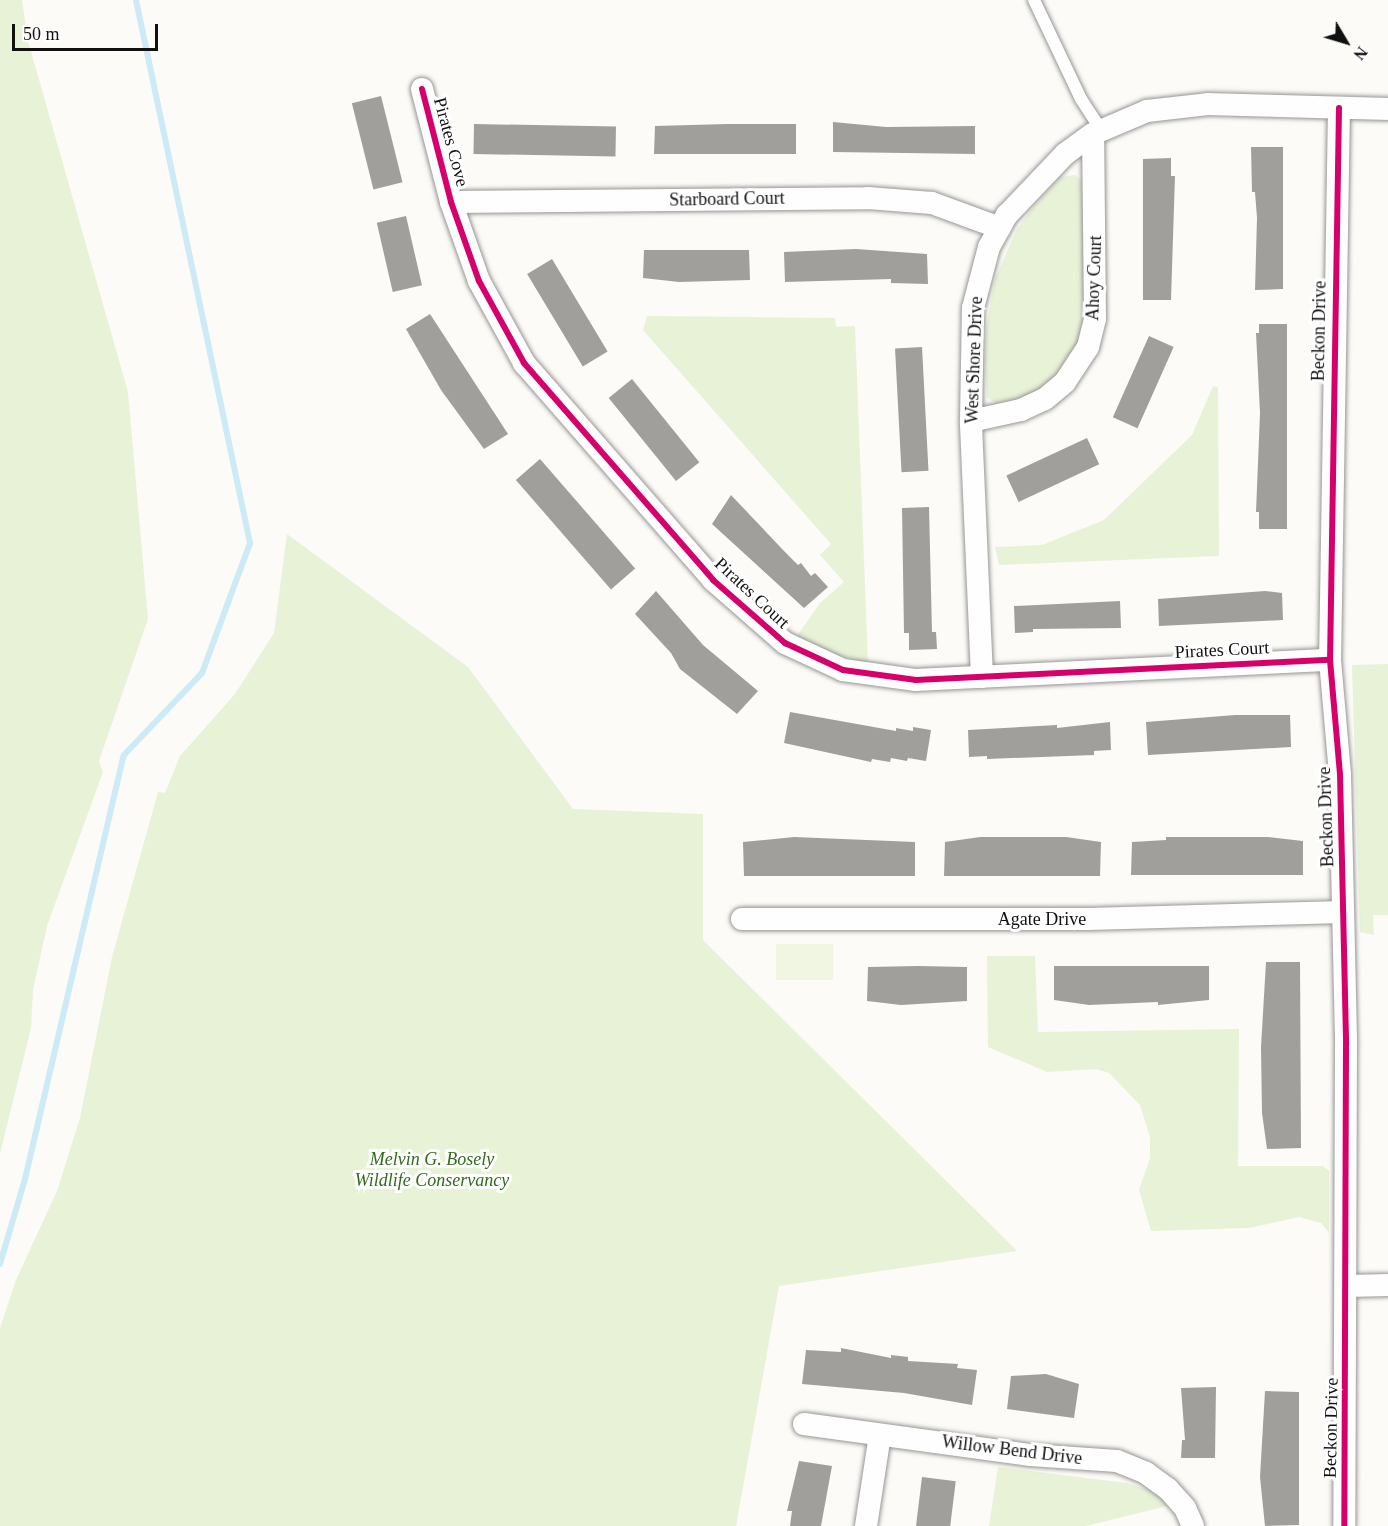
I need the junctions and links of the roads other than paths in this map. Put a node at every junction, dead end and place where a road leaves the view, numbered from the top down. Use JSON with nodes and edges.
{"nodes":[{"id":1,"x":1035,"y":0,"type":"edge"},
{"id":2,"x":422,"y":89,"type":"dead end"},
{"id":3,"x":1339,"y":108,"type":"junction"},
{"id":4,"x":1388,"y":109,"type":"edge"},
{"id":5,"x":1097,"y":133,"type":"junction"},
{"id":6,"x":451,"y":202,"type":"junction"},
{"id":7,"x":1000,"y":228,"type":"junction"},
{"id":8,"x":971,"y":421,"type":"junction"},
{"id":9,"x":1330,"y":660,"type":"junction"},
{"id":10,"x":982,"y":677,"type":"junction"},
{"id":11,"x":1343,"y":912,"type":"junction"},
{"id":12,"x":742,"y":919,"type":"dead end"},
{"id":13,"x":1388,"y":1285,"type":"edge"},
{"id":14,"x":1348,"y":1286,"type":"junction"},
{"id":15,"x":804,"y":1424,"type":"dead end"},
{"id":16,"x":880,"y":1435,"type":"junction"},
{"id":17,"x":866,"y":1526,"type":"edge"},
{"id":18,"x":1193,"y":1526,"type":"edge"},
{"id":19,"x":1344,"y":1526,"type":"edge"}],
"edges":[{"from":1,"to":5,"type":"lane"},
{"from":2,"to":6,"type":"street","name":"Pirates Cove"},
{"from":3,"to":4,"type":"street","name":"West Shore Drive"},
{"from":3,"to":5,"type":"street","name":"West Shore Drive"},
{"from":3,"to":9,"type":"street","name":"Beckon Drive"},
{"from":5,"to":7,"type":"street","name":"West Shore Drive"},
{"from":5,"to":8,"type":"street","name":"Ahoy Court"},
{"from":6,"to":7,"type":"street","name":"Starboard Court"},
{"from":6,"to":10,"type":"street","name":"Pirates Court"},
{"from":7,"to":8,"type":"street","name":"West Shore Drive"},
{"from":8,"to":10,"type":"street","name":"West Shore Drive"},
{"from":9,"to":10,"type":"street","name":"Pirates Court"},
{"from":9,"to":11,"type":"street","name":"Beckon Drive"},
{"from":11,"to":12,"type":"street","name":"Agate Drive"},
{"from":11,"to":14,"type":"street","name":"Beckon Drive"},
{"from":13,"to":14,"type":"street"},
{"from":14,"to":19,"type":"street","name":"Beckon Drive"},
{"from":15,"to":16,"type":"street","name":"Willow Bend Drive"},
{"from":16,"to":17,"type":"street"},
{"from":16,"to":18,"type":"street","name":"Willow Bend Drive"}]}
